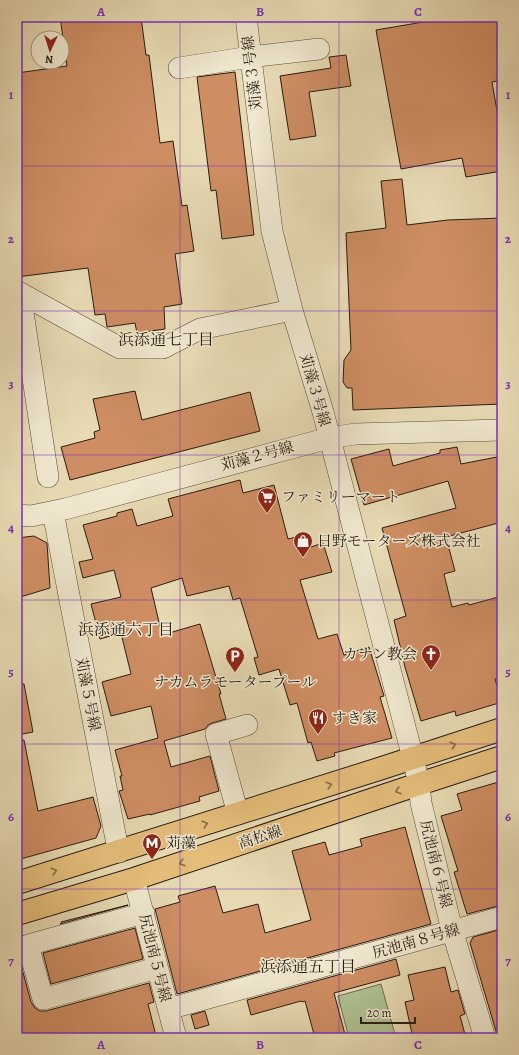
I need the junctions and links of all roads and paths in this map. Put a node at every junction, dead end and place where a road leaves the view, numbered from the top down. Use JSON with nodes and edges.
{"nodes":[{"id":1,"x":246,"y":17,"type":"edge"},
{"id":2,"x":319,"y":49,"type":"dead end"},
{"id":3,"x":250,"y":57,"type":"junction"},
{"id":4,"x":179,"y":68,"type":"dead end"},
{"id":5,"x":18,"y":293,"type":"edge"},
{"id":6,"x":292,"y":310,"type":"junction"},
{"id":7,"x":502,"y":430,"type":"edge"},
{"id":8,"x":329,"y":438,"type":"junction"},
{"id":9,"x":48,"y":478,"type":"dead end"},
{"id":10,"x":54,"y":512,"type":"junction"},
{"id":11,"x":17,"y":515,"type":"edge"},
{"id":12,"x":246,"y":725,"type":"dead end"},
{"id":13,"x":502,"y":729,"type":"edge"},
{"id":14,"x":502,"y":757,"type":"edge"},
{"id":15,"x":413,"y":758,"type":"junction"},
{"id":16,"x":419,"y":784,"type":"junction"},
{"id":17,"x":238,"y":814,"type":"junction"},
{"id":18,"x":119,"y":852,"type":"junction"},
{"id":19,"x":134,"y":879,"type":"junction"},
{"id":20,"x":17,"y":883,"type":"edge"},
{"id":21,"x":144,"y":913,"type":"junction"},
{"id":22,"x":17,"y":914,"type":"edge"},
{"id":23,"x":502,"y":917,"type":"edge"},
{"id":24,"x":452,"y":930,"type":"junction"},
{"id":25,"x":157,"y":968,"type":"junction"},
{"id":26,"x":168,"y":1010,"type":"junction"},
{"id":27,"x":176,"y":1038,"type":"edge"},
{"id":28,"x":485,"y":1038,"type":"edge"}],
"edges":[{"from":1,"to":3,"type":"street","name":"苅藻３号線"},
{"from":2,"to":3,"type":"street"},
{"from":3,"to":4,"type":"street"},
{"from":3,"to":6,"type":"street","name":"苅藻３号線"},
{"from":5,"to":6,"type":"street"},
{"from":5,"to":9,"type":"street"},
{"from":6,"to":8,"type":"street","name":"苅藻３号線"},
{"from":7,"to":8,"type":"street","name":"苅藻２号線"},
{"from":8,"to":10,"type":"street","name":"苅藻２号線"},
{"from":8,"to":15,"type":"street","name":"苅藻３号線"},
{"from":10,"to":11,"type":"street","name":"苅藻２号線"},
{"from":10,"to":18,"type":"street","name":"苅藻５号線"},
{"from":12,"to":17,"type":"street"},
{"from":15,"to":13,"type":"main road","name":"高松線","one_way":true},
{"from":14,"to":16,"type":"main road","name":"高松線"},
{"from":15,"to":16,"type":"street","name":"尻池南６号線"},
{"from":17,"to":15,"type":"main road","name":"高松線","one_way":true},
{"from":16,"to":19,"type":"main road","name":"高松線","one_way":true},
{"from":16,"to":24,"type":"street","name":"尻池南６号線"},
{"from":18,"to":17,"type":"main road","name":"高松線","one_way":true},
{"from":20,"to":18,"type":"main road","name":"高松線","one_way":true},
{"from":19,"to":21,"type":"street","name":"尻池南５号線"},
{"from":19,"to":22,"type":"main road","name":"高松線"},
{"from":21,"to":25,"type":"street","name":"尻池南５号線"},
{"from":21,"to":25,"type":"street"},
{"from":23,"to":24,"type":"street","name":"尻池南８号線"},
{"from":24,"to":26,"type":"street","name":"尻池南８号線"},
{"from":24,"to":28,"type":"street","name":"尻池南６号線"},
{"from":25,"to":26,"type":"street","name":"尻池南５号線"},
{"from":26,"to":27,"type":"street","name":"尻池南５号線"}]}
